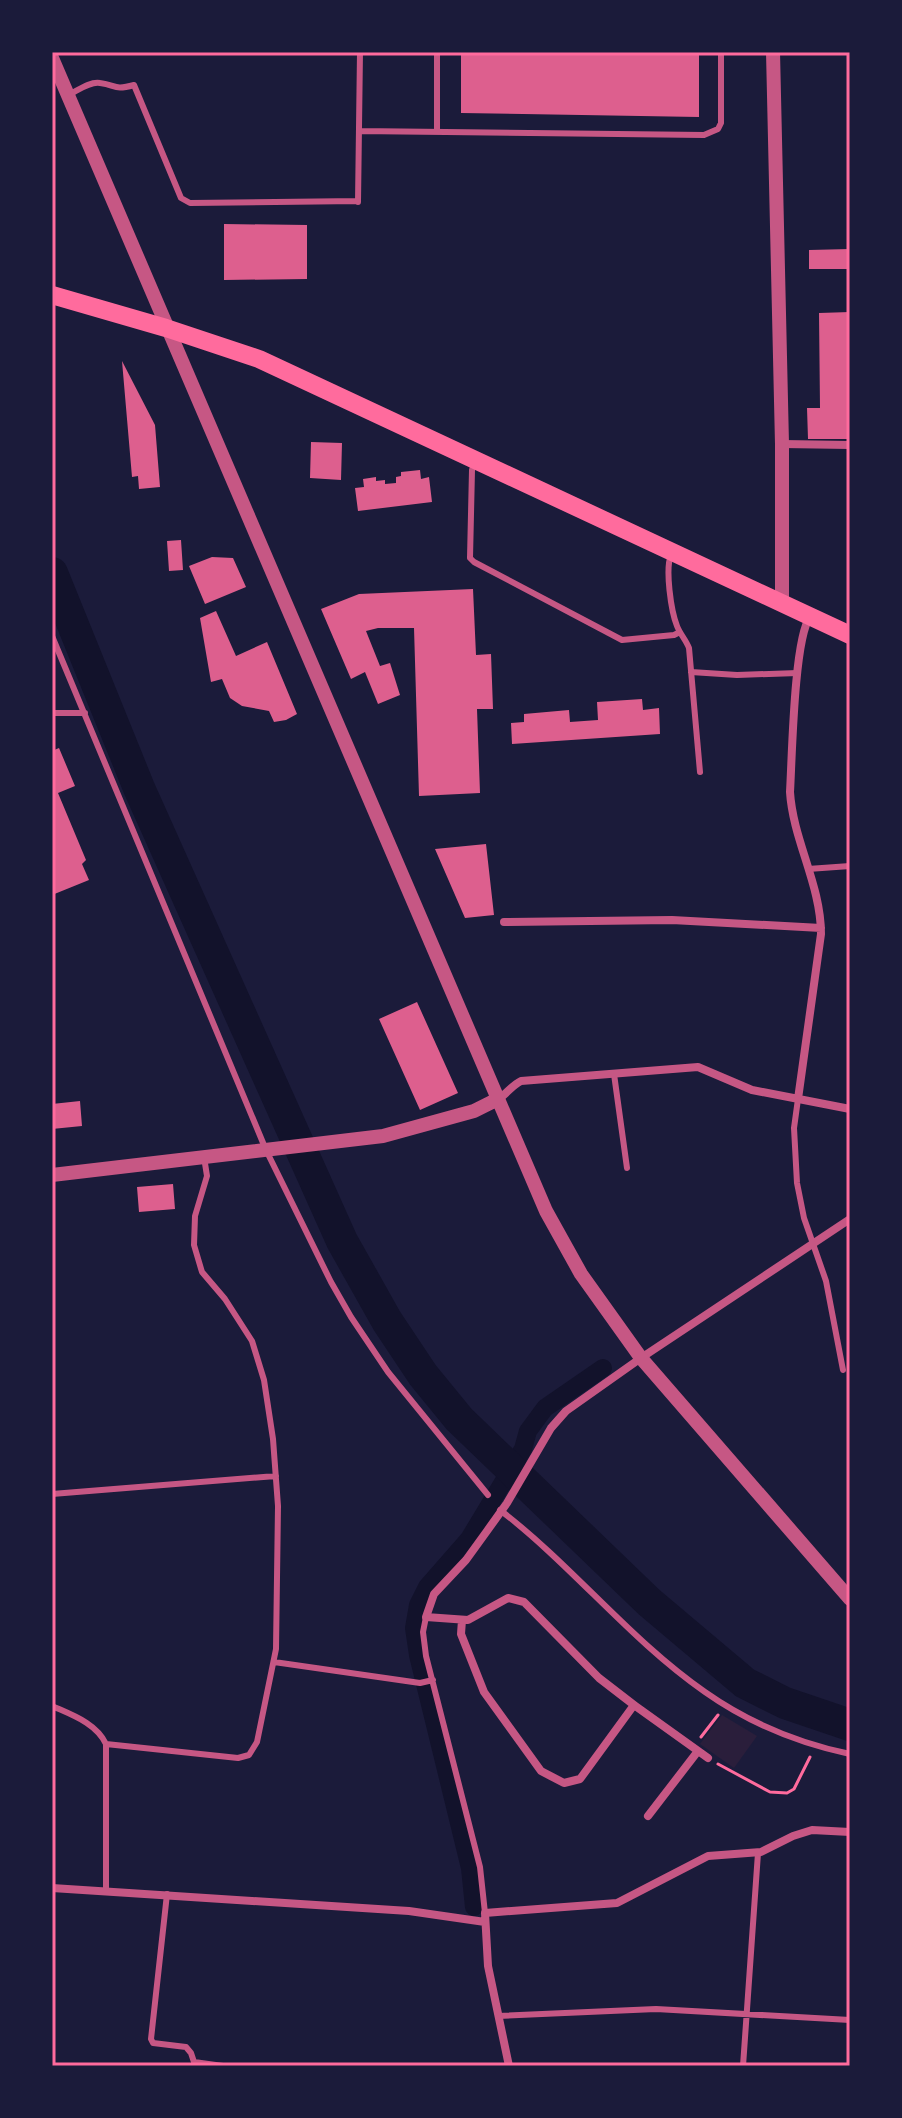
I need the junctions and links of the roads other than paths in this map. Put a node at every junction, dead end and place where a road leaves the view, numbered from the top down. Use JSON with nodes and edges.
{"nodes":[{"id":1,"x":360,"y":52,"type":"edge"},
{"id":2,"x":437,"y":52,"type":"edge"},
{"id":3,"x":721,"y":52,"type":"edge"},
{"id":4,"x":773,"y":52,"type":"edge"},
{"id":5,"x":52,"y":58,"type":"edge"},
{"id":6,"x":68,"y":95,"type":"junction"},
{"id":7,"x":359,"y":131,"type":"junction"},
{"id":8,"x":437,"y":132,"type":"junction"},
{"id":9,"x":52,"y":295,"type":"edge"},
{"id":10,"x":166,"y":328,"type":"junction"},
{"id":11,"x":782,"y":444,"type":"junction"},
{"id":12,"x":850,"y":445,"type":"edge"},
{"id":13,"x":475,"y":460,"type":"junction"},
{"id":14,"x":673,"y":552,"type":"junction"},
{"id":15,"x":782,"y":604,"type":"junction"},
{"id":16,"x":810,"y":616,"type":"junction"},
{"id":17,"x":680,"y":632,"type":"junction"},
{"id":18,"x":850,"y":635,"type":"edge"},
{"id":19,"x":52,"y":636,"type":"edge"},
{"id":20,"x":691,"y":672,"type":"junction"},
{"id":21,"x":798,"y":673,"type":"junction"},
{"id":22,"x":52,"y":713,"type":"edge"},
{"id":23,"x":85,"y":713,"type":"junction"},
{"id":24,"x":700,"y":772,"type":"dead end"},
{"id":25,"x":850,"y":866,"type":"edge"},
{"id":26,"x":808,"y":869,"type":"junction"},
{"id":27,"x":504,"y":922,"type":"dead end"},
{"id":28,"x":821,"y":928,"type":"junction"},
{"id":29,"x":614,"y":1074,"type":"junction"},
{"id":30,"x":798,"y":1099,"type":"junction"},
{"id":31,"x":496,"y":1100,"type":"junction"},
{"id":32,"x":850,"y":1109,"type":"edge"},
{"id":33,"x":270,"y":1150,"type":"junction"},
{"id":34,"x":204,"y":1157,"type":"junction"},
{"id":35,"x":627,"y":1168,"type":"dead end"},
{"id":36,"x":52,"y":1175,"type":"edge"},
{"id":37,"x":850,"y":1219,"type":"edge"},
{"id":38,"x":814,"y":1242,"type":"junction"},
{"id":39,"x":641,"y":1358,"type":"junction"},
{"id":40,"x":843,"y":1370,"type":"dead end"},
{"id":41,"x":276,"y":1476,"type":"junction"},
{"id":42,"x":52,"y":1494,"type":"edge"},
{"id":43,"x":488,"y":1495,"type":"dead end"},
{"id":44,"x":504,"y":1507,"type":"junction"},
{"id":45,"x":850,"y":1599,"type":"edge"},
{"id":46,"x":426,"y":1617,"type":"junction"},
{"id":47,"x":462,"y":1620,"type":"junction"},
{"id":48,"x":274,"y":1662,"type":"junction"},
{"id":49,"x":433,"y":1680,"type":"junction"},
{"id":50,"x":634,"y":1705,"type":"junction"},
{"id":51,"x":52,"y":1706,"type":"edge"},
{"id":52,"x":106,"y":1744,"type":"junction"},
{"id":53,"x":696,"y":1749,"type":"junction"},
{"id":54,"x":850,"y":1754,"type":"edge"},
{"id":55,"x":708,"y":1758,"type":"road end"},
{"id":56,"x":648,"y":1816,"type":"dead end"},
{"id":57,"x":850,"y":1832,"type":"edge"},
{"id":58,"x":758,"y":1853,"type":"junction"},
{"id":59,"x":52,"y":1888,"type":"edge"},
{"id":60,"x":106,"y":1891,"type":"junction"},
{"id":61,"x":167,"y":1894,"type":"junction"},
{"id":62,"x":485,"y":1918,"type":"junction"},
{"id":63,"x":746,"y":2013,"type":"junction"},
{"id":64,"x":498,"y":2016,"type":"junction"},
{"id":65,"x":850,"y":2020,"type":"edge"},
{"id":66,"x":223,"y":2066,"type":"edge"},
{"id":67,"x":509,"y":2066,"type":"edge"},
{"id":68,"x":743,"y":2066,"type":"edge"}],
"edges":[{"from":1,"to":7,"type":"lane"},
{"from":2,"to":8,"type":"lane"},
{"from":3,"to":8,"type":"lane"},
{"from":4,"to":11,"type":"street"},
{"from":5,"to":6,"type":"street"},
{"from":6,"to":7,"type":"lane"},
{"from":6,"to":10,"type":"street"},
{"from":7,"to":8,"type":"lane"},
{"from":9,"to":10,"type":"main road"},
{"from":10,"to":13,"type":"main road"},
{"from":10,"to":31,"type":"street"},
{"from":11,"to":12,"type":"street"},
{"from":11,"to":15,"type":"street"},
{"from":13,"to":14,"type":"main road"},
{"from":13,"to":17,"type":"lane"},
{"from":14,"to":15,"type":"main road"},
{"from":14,"to":17,"type":"lane"},
{"from":15,"to":16,"type":"main road"},
{"from":16,"to":18,"type":"main road"},
{"from":16,"to":21,"type":"street"},
{"from":17,"to":20,"type":"lane"},
{"from":19,"to":23,"type":"lane"},
{"from":20,"to":21,"type":"lane"},
{"from":20,"to":24,"type":"lane"},
{"from":21,"to":26,"type":"street"},
{"from":22,"to":23,"type":"lane"},
{"from":23,"to":33,"type":"lane"},
{"from":25,"to":26,"type":"lane"},
{"from":26,"to":28,"type":"street"},
{"from":27,"to":28,"type":"street"},
{"from":28,"to":30,"type":"street"},
{"from":29,"to":30,"type":"street"},
{"from":29,"to":31,"type":"street"},
{"from":29,"to":35,"type":"lane"},
{"from":30,"to":32,"type":"street"},
{"from":30,"to":38,"type":"lane"},
{"from":31,"to":33,"type":"street"},
{"from":31,"to":39,"type":"street"},
{"from":33,"to":34,"type":"street"},
{"from":33,"to":43,"type":"lane"},
{"from":34,"to":36,"type":"street"},
{"from":34,"to":41,"type":"lane"},
{"from":37,"to":38,"type":"street"},
{"from":38,"to":39,"type":"street"},
{"from":38,"to":40,"type":"lane"},
{"from":39,"to":44,"type":"street"},
{"from":39,"to":45,"type":"street"},
{"from":41,"to":42,"type":"lane"},
{"from":41,"to":48,"type":"lane"},
{"from":44,"to":46,"type":"street"},
{"from":44,"to":54,"type":"lane"},
{"from":46,"to":47,"type":"street"},
{"from":46,"to":49,"type":"lane"},
{"from":47,"to":50,"type":"street"},
{"from":47,"to":50,"type":"street"},
{"from":48,"to":49,"type":"lane"},
{"from":48,"to":52,"type":"lane"},
{"from":49,"to":62,"type":"lane"},
{"from":50,"to":53,"type":"street"},
{"from":51,"to":52,"type":"lane"},
{"from":52,"to":60,"type":"lane"},
{"from":53,"to":55,"type":"street"},
{"from":53,"to":56,"type":"street"},
{"from":57,"to":58,"type":"street"},
{"from":58,"to":62,"type":"street"},
{"from":58,"to":63,"type":"lane"},
{"from":59,"to":60,"type":"street"},
{"from":60,"to":61,"type":"street"},
{"from":61,"to":62,"type":"street"},
{"from":61,"to":66,"type":"lane"},
{"from":62,"to":64,"type":"street"},
{"from":63,"to":64,"type":"lane"},
{"from":63,"to":65,"type":"lane"},
{"from":63,"to":68,"type":"lane"},
{"from":64,"to":67,"type":"street"}]}
